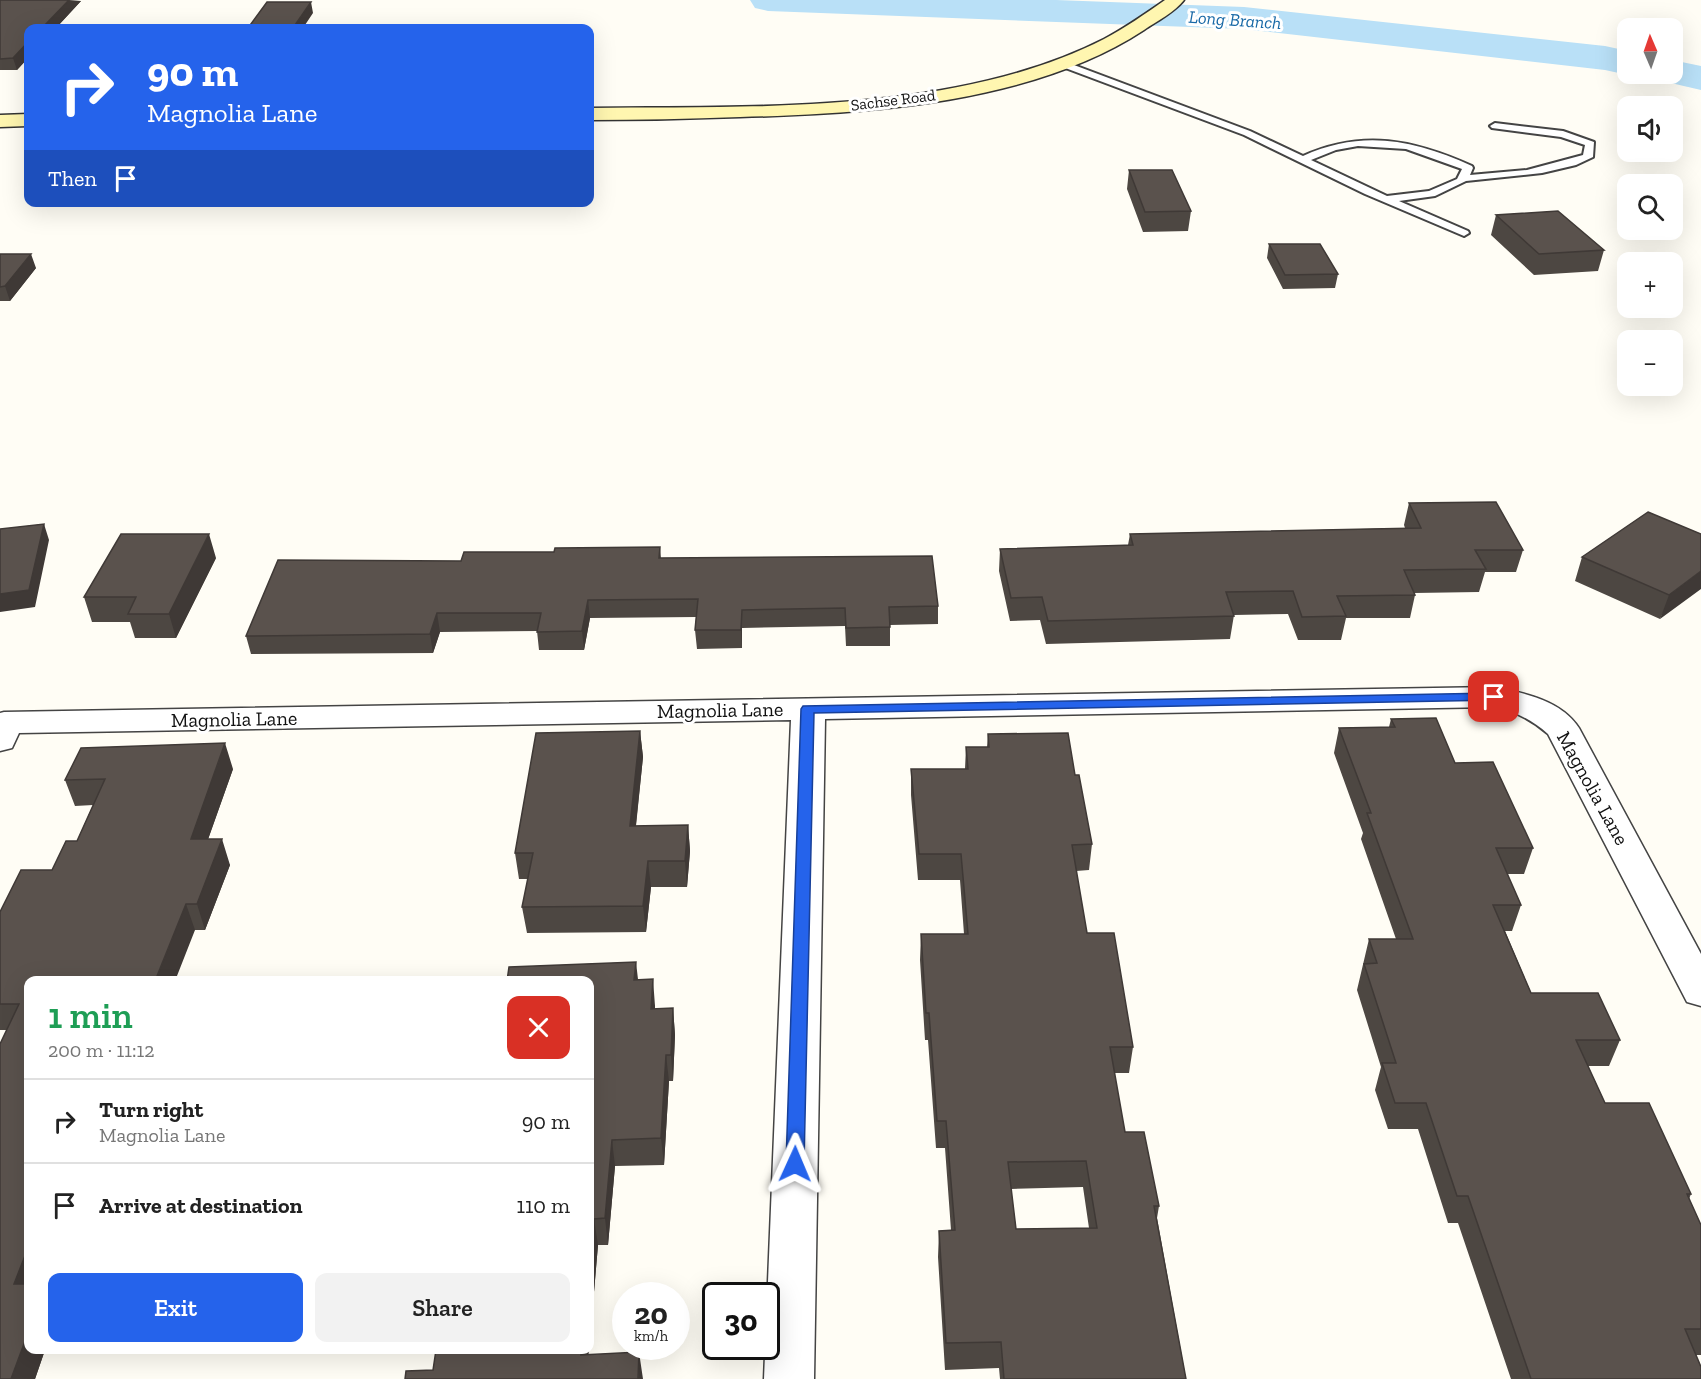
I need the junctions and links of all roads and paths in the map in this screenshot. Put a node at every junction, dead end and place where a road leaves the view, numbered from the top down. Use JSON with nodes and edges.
{"nodes":[{"id":1,"x":1176,"y":0,"type":"edge"},
{"id":2,"x":1063,"y":64,"type":"junction"},
{"id":3,"x":594,"y":114,"type":"edge"},
{"id":4,"x":0,"y":120,"type":"edge"},
{"id":5,"x":24,"y":120,"type":"edge"},
{"id":6,"x":1495,"y":126,"type":"dead end"},
{"id":7,"x":1303,"y":160,"type":"junction"},
{"id":8,"x":1463,"y":178,"type":"junction"},
{"id":9,"x":1385,"y":199,"type":"junction"},
{"id":10,"x":1464,"y":233,"type":"dead end"},
{"id":11,"x":808,"y":709,"type":"junction"},
{"id":12,"x":2,"y":731,"type":"edge"},
{"id":13,"x":1701,"y":991,"type":"edge"},
{"id":14,"x":789,"y":1379,"type":"edge"}],
"edges":[{"from":1,"to":2,"type":"main road","name":"Sachse Road"},
{"from":2,"to":3,"type":"main road","name":"Sachse Road"},
{"from":2,"to":7,"type":"lane"},
{"from":4,"to":5,"type":"main road"},
{"from":6,"to":8,"type":"lane"},
{"from":7,"to":8,"type":"lane"},
{"from":7,"to":9,"type":"lane"},
{"from":8,"to":9,"type":"lane"},
{"from":9,"to":10,"type":"lane"},
{"from":11,"to":12,"type":"street","name":"Magnolia Lane"},
{"from":11,"to":13,"type":"street","name":"Magnolia Lane"},
{"from":11,"to":14,"type":"street"}]}
